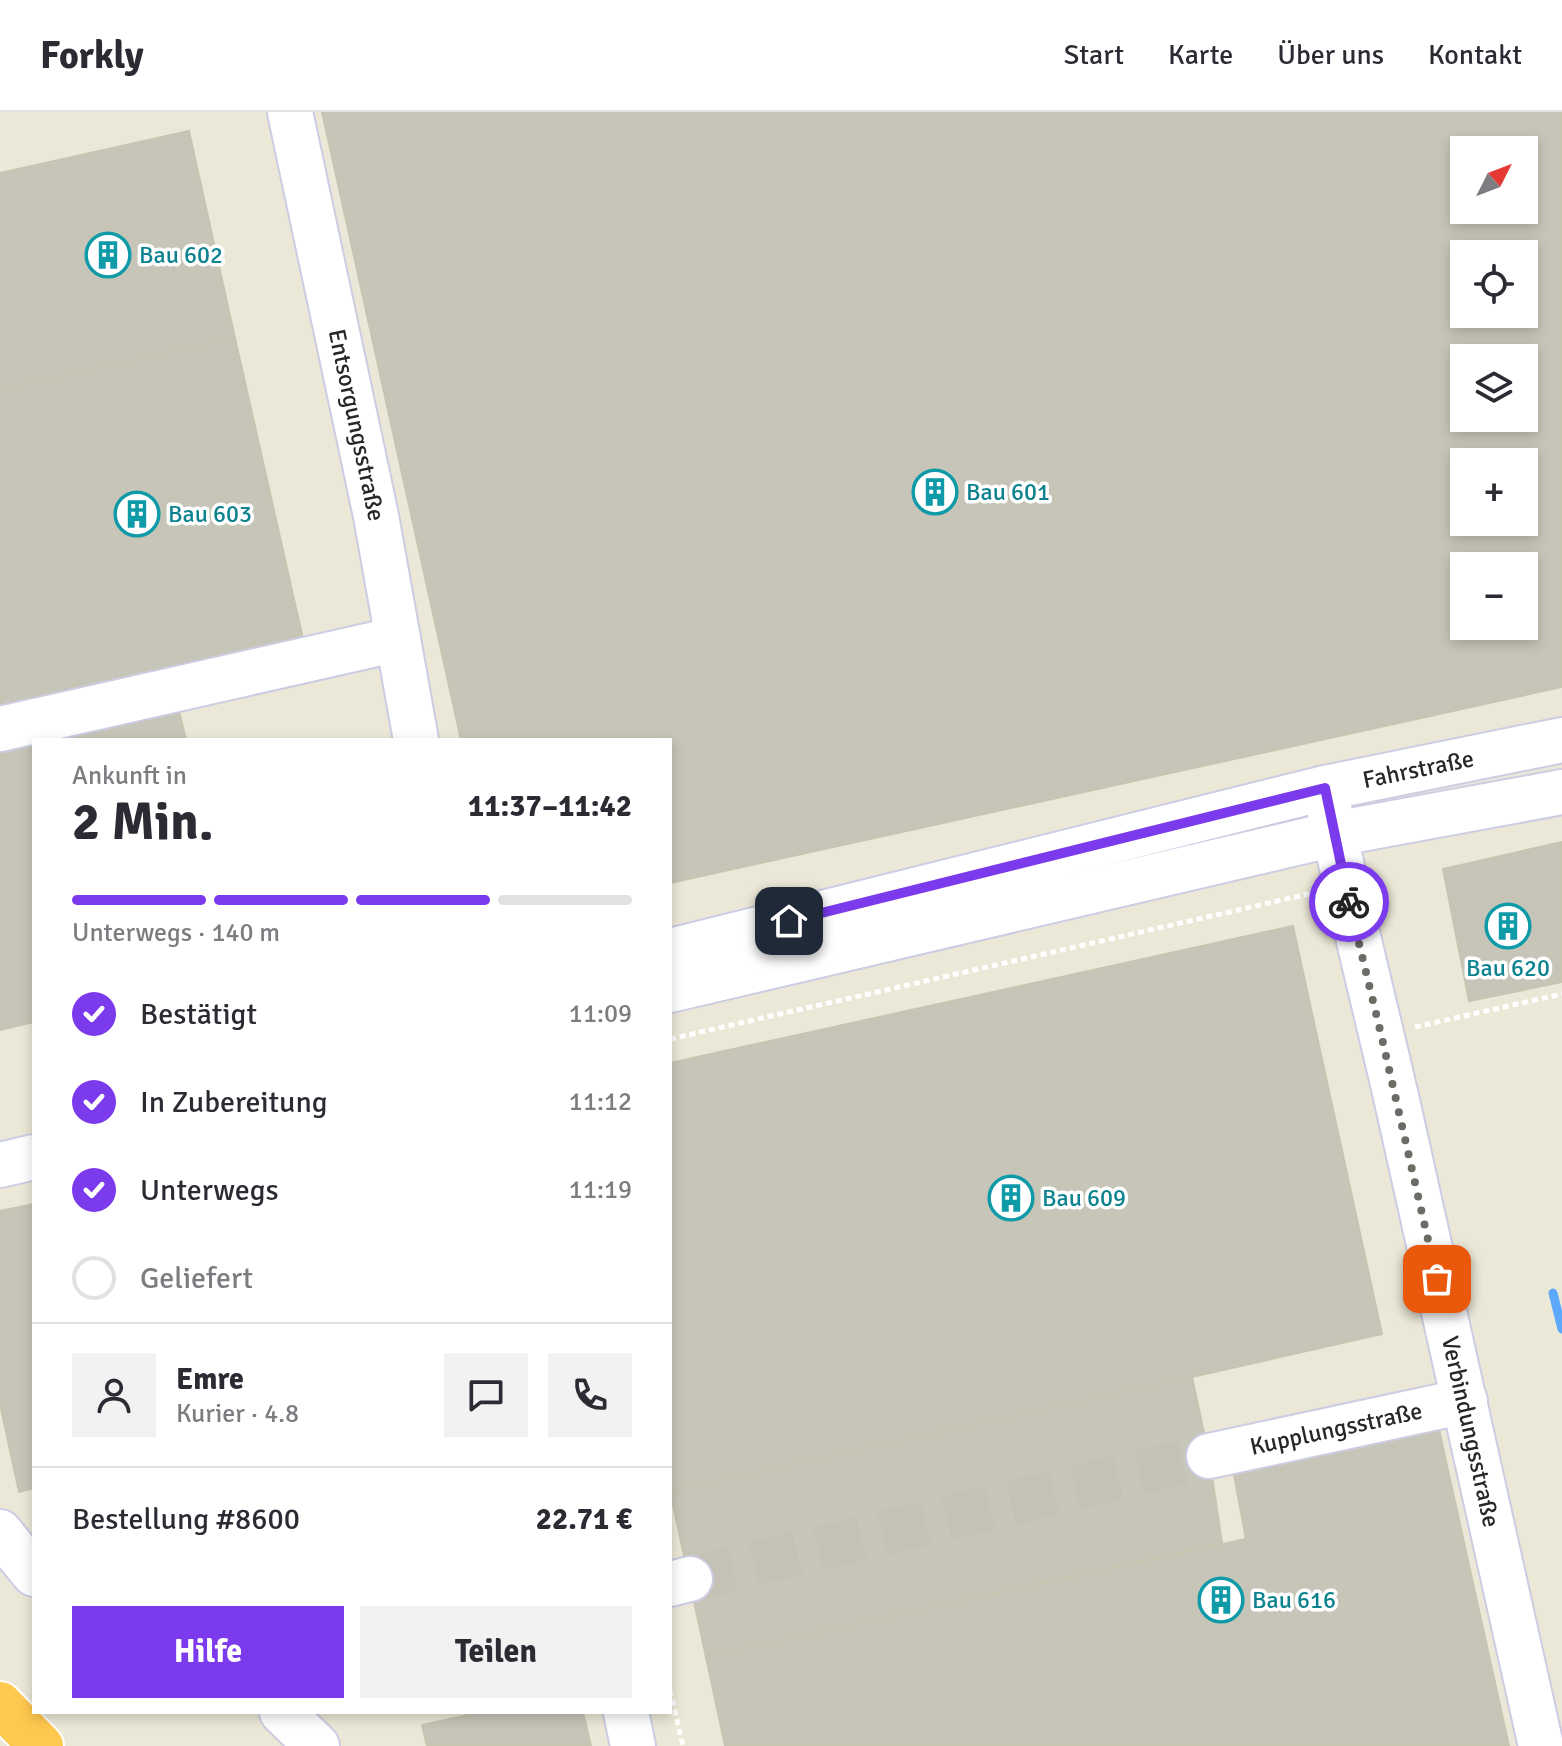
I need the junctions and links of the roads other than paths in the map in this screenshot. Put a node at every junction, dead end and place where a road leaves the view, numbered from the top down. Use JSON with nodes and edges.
{"nodes":[{"id":1,"x":290,"y":112,"type":"edge"},
{"id":2,"x":398,"y":639,"type":"junction"},
{"id":3,"x":0,"y":729,"type":"edge"},
{"id":4,"x":416,"y":738,"type":"edge"},
{"id":5,"x":1562,"y":740,"type":"edge"},
{"id":6,"x":1325,"y":788,"type":"junction"},
{"id":7,"x":1562,"y":792,"type":"edge"},
{"id":8,"x":1334,"y":834,"type":"junction"},
{"id":9,"x":672,"y":951,"type":"edge"},
{"id":10,"x":672,"y":990,"type":"edge"},
{"id":11,"x":32,"y":1157,"type":"edge"},
{"id":12,"x":0,"y":1165,"type":"edge"},
{"id":13,"x":1465,"y":1401,"type":"junction"},
{"id":14,"x":1209,"y":1456,"type":"tunnel mouth"},
{"id":15,"x":0,"y":1704,"type":"edge"},
{"id":16,"x":284,"y":1714,"type":"edge"},
{"id":17,"x":626,"y":1714,"type":"edge"},
{"id":18,"x":41,"y":1746,"type":"edge"},
{"id":19,"x":317,"y":1746,"type":"edge"},
{"id":20,"x":633,"y":1746,"type":"edge"},
{"id":21,"x":1541,"y":1746,"type":"edge"}],
"edges":[{"from":1,"to":2,"type":"lane","name":"Entsorgungsstraße"},
{"from":2,"to":3,"type":"lane"},
{"from":2,"to":4,"type":"lane","name":"Entsorgungsstraße"},
{"from":5,"to":6,"type":"lane","name":"Fahrstraße"},
{"from":6,"to":8,"type":"lane","name":"Verbindungsstraße"},
{"from":6,"to":9,"type":"lane","name":"Fahrstraße"},
{"from":7,"to":8,"type":"lane","name":"Fahrstraße"},
{"from":8,"to":10,"type":"lane","name":"Fahrstraße"},
{"from":8,"to":13,"type":"lane","name":"Verbindungsstraße"},
{"from":11,"to":12,"type":"lane"},
{"from":13,"to":14,"type":"lane","name":"Kupplungsstraße"},
{"from":13,"to":21,"type":"lane","name":"Verbindungsstraße"},
{"from":15,"to":18,"type":"highway"},
{"from":16,"to":19,"type":"lane"},
{"from":17,"to":20,"type":"lane"}]}
